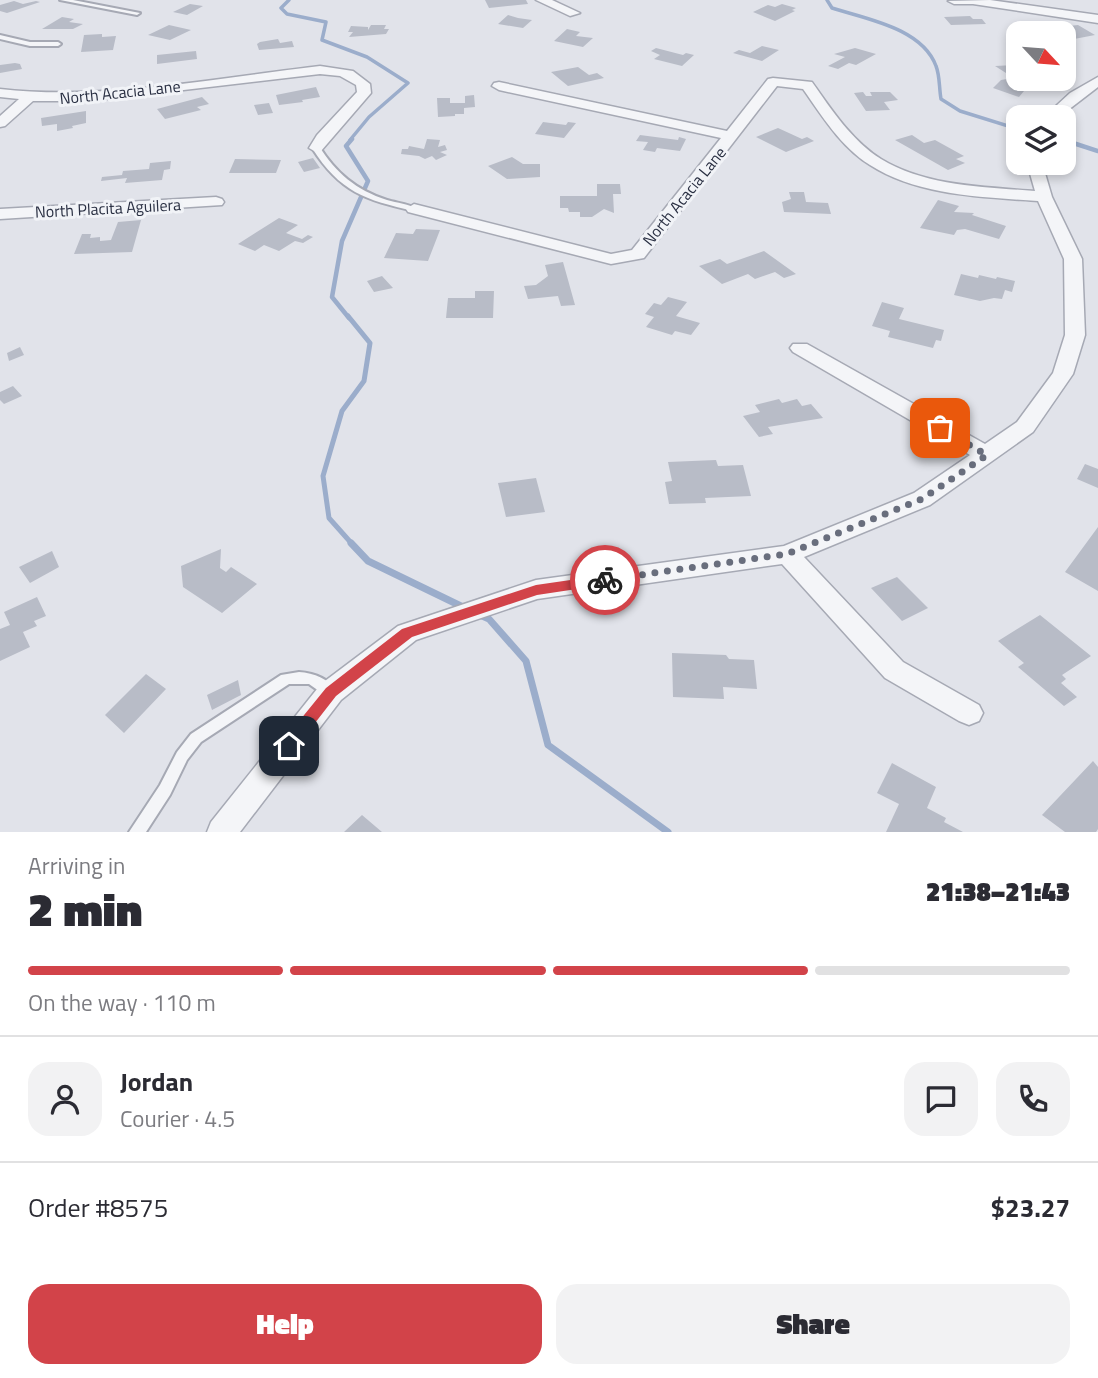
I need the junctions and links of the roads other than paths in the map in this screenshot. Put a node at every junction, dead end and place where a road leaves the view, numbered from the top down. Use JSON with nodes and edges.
{"nodes":[{"id":1,"x":63,"y":0,"type":"edge"},
{"id":2,"x":542,"y":0,"type":"edge"},
{"id":3,"x":954,"y":1,"type":"edge"},
{"id":4,"x":137,"y":13,"type":"dead end"},
{"id":5,"x":574,"y":13,"type":"dead end"},
{"id":6,"x":1098,"y":19,"type":"edge"},
{"id":7,"x":0,"y":37,"type":"edge"},
{"id":8,"x":58,"y":44,"type":"dead end"},
{"id":9,"x":1098,"y":81,"type":"edge"},
{"id":10,"x":499,"y":86,"type":"dead end"},
{"id":11,"x":0,"y":93,"type":"edge"},
{"id":12,"x":31,"y":96,"type":"junction"},
{"id":13,"x":1065,"y":105,"type":"edge"},
{"id":14,"x":0,"y":123,"type":"edge"},
{"id":15,"x":732,"y":136,"type":"junction"},
{"id":16,"x":316,"y":148,"type":"joint"},
{"id":17,"x":1038,"y":175,"type":"edge"},
{"id":18,"x":1044,"y":197,"type":"junction"},
{"id":19,"x":216,"y":202,"type":"dead end"},
{"id":20,"x":414,"y":209,"type":"joint"},
{"id":21,"x":0,"y":214,"type":"edge"},
{"id":22,"x":800,"y":348,"type":"dead end"},
{"id":23,"x":987,"y":455,"type":"junction"},
{"id":24,"x":787,"y":554,"type":"junction"},
{"id":25,"x":331,"y":692,"type":"junction"},
{"id":26,"x":969,"y":713,"type":"dead end"},
{"id":27,"x":137,"y":832,"type":"edge"},
{"id":28,"x":222,"y":832,"type":"edge"}],
"edges":[{"from":1,"to":4,"type":"lane"},
{"from":2,"to":5,"type":"street"},
{"from":3,"to":6,"type":"street"},
{"from":7,"to":8,"type":"lane"},
{"from":9,"to":13,"type":"street"},
{"from":10,"to":15,"type":"street"},
{"from":11,"to":12,"type":"street","name":"North Acacia Lane"},
{"from":12,"to":14,"type":"street"},
{"from":12,"to":16,"type":"street","name":"North Acacia Lane"},
{"from":15,"to":18,"type":"street","name":"North Acacia Lane"},
{"from":15,"to":20,"type":"street","name":"North Acacia Lane"},
{"from":16,"to":20,"type":"lane"},
{"from":17,"to":18,"type":"street"},
{"from":18,"to":23,"type":"street"},
{"from":19,"to":21,"type":"street","name":"North Placita Aguilera"},
{"from":22,"to":23,"type":"street"},
{"from":23,"to":24,"type":"street"},
{"from":24,"to":25,"type":"street"},
{"from":24,"to":26,"type":"street"},
{"from":25,"to":27,"type":"lane"},
{"from":25,"to":28,"type":"street"}]}
